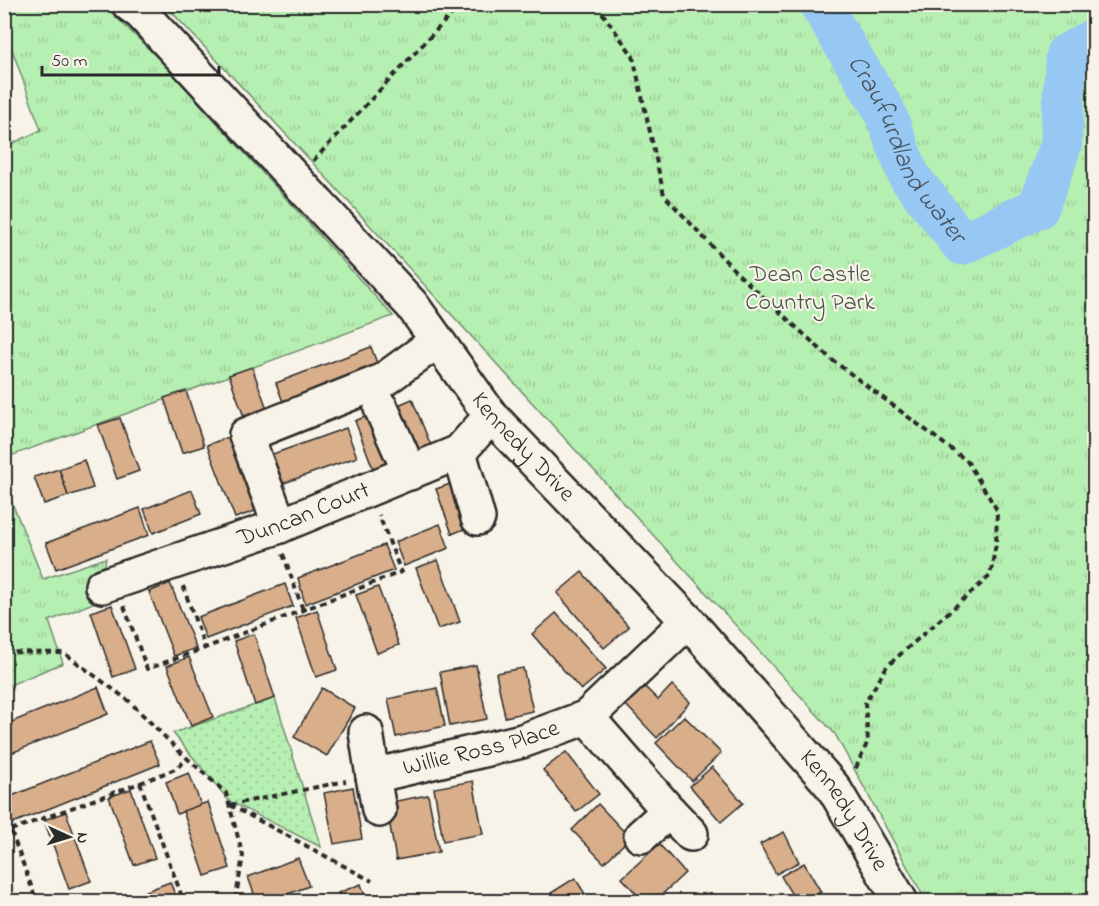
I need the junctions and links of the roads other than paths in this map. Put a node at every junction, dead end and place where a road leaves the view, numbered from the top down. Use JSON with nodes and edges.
{"nodes":[{"id":1,"x":129,"y":4,"type":"edge"},
{"id":2,"x":437,"y":341,"type":"junction"},
{"id":3,"x":381,"y":408,"type":"dead end"},
{"id":4,"x":491,"y":416,"type":"junction"},
{"id":5,"x":459,"y":453,"type":"junction"},
{"id":6,"x":410,"y":472,"type":"junction"},
{"id":7,"x":478,"y":518,"type":"dead end"},
{"id":8,"x":277,"y":527,"type":"junction"},
{"id":9,"x":109,"y":584,"type":"road end"},
{"id":10,"x":688,"y":621,"type":"junction"},
{"id":11,"x":587,"y":717,"type":"junction"},
{"id":12,"x":366,"y":732,"type":"dead end"},
{"id":13,"x":373,"y":776,"type":"junction"},
{"id":14,"x":379,"y":810,"type":"dead end"},
{"id":15,"x":669,"y":811,"type":"junction"},
{"id":16,"x":691,"y":834,"type":"dead end"},
{"id":17,"x":641,"y":836,"type":"dead end"},
{"id":18,"x":901,"y":902,"type":"edge"}],
"edges":[{"from":1,"to":2,"type":"street","name":"Kennedy Drive"},
{"from":2,"to":4,"type":"street","name":"Kennedy Drive"},
{"from":2,"to":8,"type":"street"},
{"from":3,"to":6,"type":"street"},
{"from":4,"to":5,"type":"street","name":"Duncan Court"},
{"from":4,"to":10,"type":"street","name":"Kennedy Drive"},
{"from":5,"to":6,"type":"street","name":"Duncan Court"},
{"from":5,"to":7,"type":"street"},
{"from":6,"to":8,"type":"street","name":"Duncan Court"},
{"from":8,"to":9,"type":"street","name":"Duncan Court"},
{"from":10,"to":11,"type":"street","name":"Willie Ross Place"},
{"from":10,"to":18,"type":"street","name":"Kennedy Drive"},
{"from":11,"to":13,"type":"street","name":"Willie Ross Place"},
{"from":11,"to":15,"type":"street","name":"Willie Ross Place"},
{"from":12,"to":13,"type":"street","name":"Willie Ross Place"},
{"from":13,"to":14,"type":"street","name":"Willie Ross Place"},
{"from":15,"to":16,"type":"street","name":"Willie Ross Place"},
{"from":15,"to":17,"type":"street"}]}
